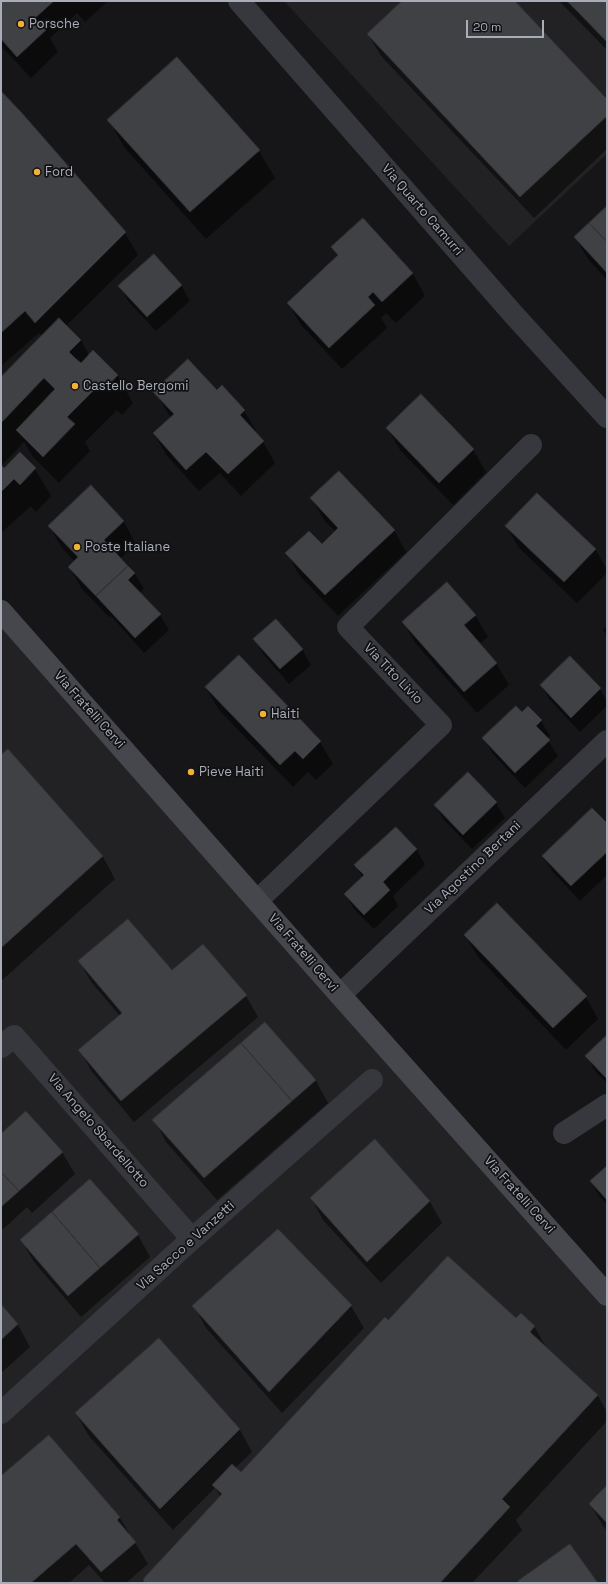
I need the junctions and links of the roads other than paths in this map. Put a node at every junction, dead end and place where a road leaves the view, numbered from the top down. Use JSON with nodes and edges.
{"nodes":[{"id":1,"x":239,"y":1,"type":"edge"},
{"id":2,"x":607,"y":417,"type":"edge"},
{"id":3,"x":531,"y":445,"type":"dead end"},
{"id":4,"x":1,"y":611,"type":"edge"},
{"id":5,"x":607,"y":741,"type":"edge"},
{"id":6,"x":257,"y":901,"type":"junction"},
{"id":7,"x":340,"y":995,"type":"junction"},
{"id":8,"x":1,"y":1048,"type":"edge"},
{"id":9,"x":372,"y":1080,"type":"dead end"},
{"id":10,"x":607,"y":1105,"type":"edge"},
{"id":11,"x":564,"y":1133,"type":"dead end"},
{"id":12,"x":192,"y":1239,"type":"junction"},
{"id":13,"x":607,"y":1294,"type":"edge"},
{"id":14,"x":1,"y":1413,"type":"edge"}],
"edges":[{"from":1,"to":2,"type":"street","name":"Via Quarto Camurri"},
{"from":3,"to":6,"type":"street","name":"Via Tito Livio"},
{"from":4,"to":6,"type":"main road","name":"Via Fratelli Cervi"},
{"from":5,"to":7,"type":"street","name":"Via Agostino Bertani"},
{"from":6,"to":7,"type":"main road","name":"Via Fratelli Cervi"},
{"from":7,"to":13,"type":"main road","name":"Via Fratelli Cervi"},
{"from":8,"to":12,"type":"street","name":"Via Angelo Sbardellotto"},
{"from":9,"to":12,"type":"street","name":"Via Sacco e Vanzetti"},
{"from":10,"to":11,"type":"street"},
{"from":12,"to":14,"type":"street","name":"Via Sacco e Vanzetti"}]}
